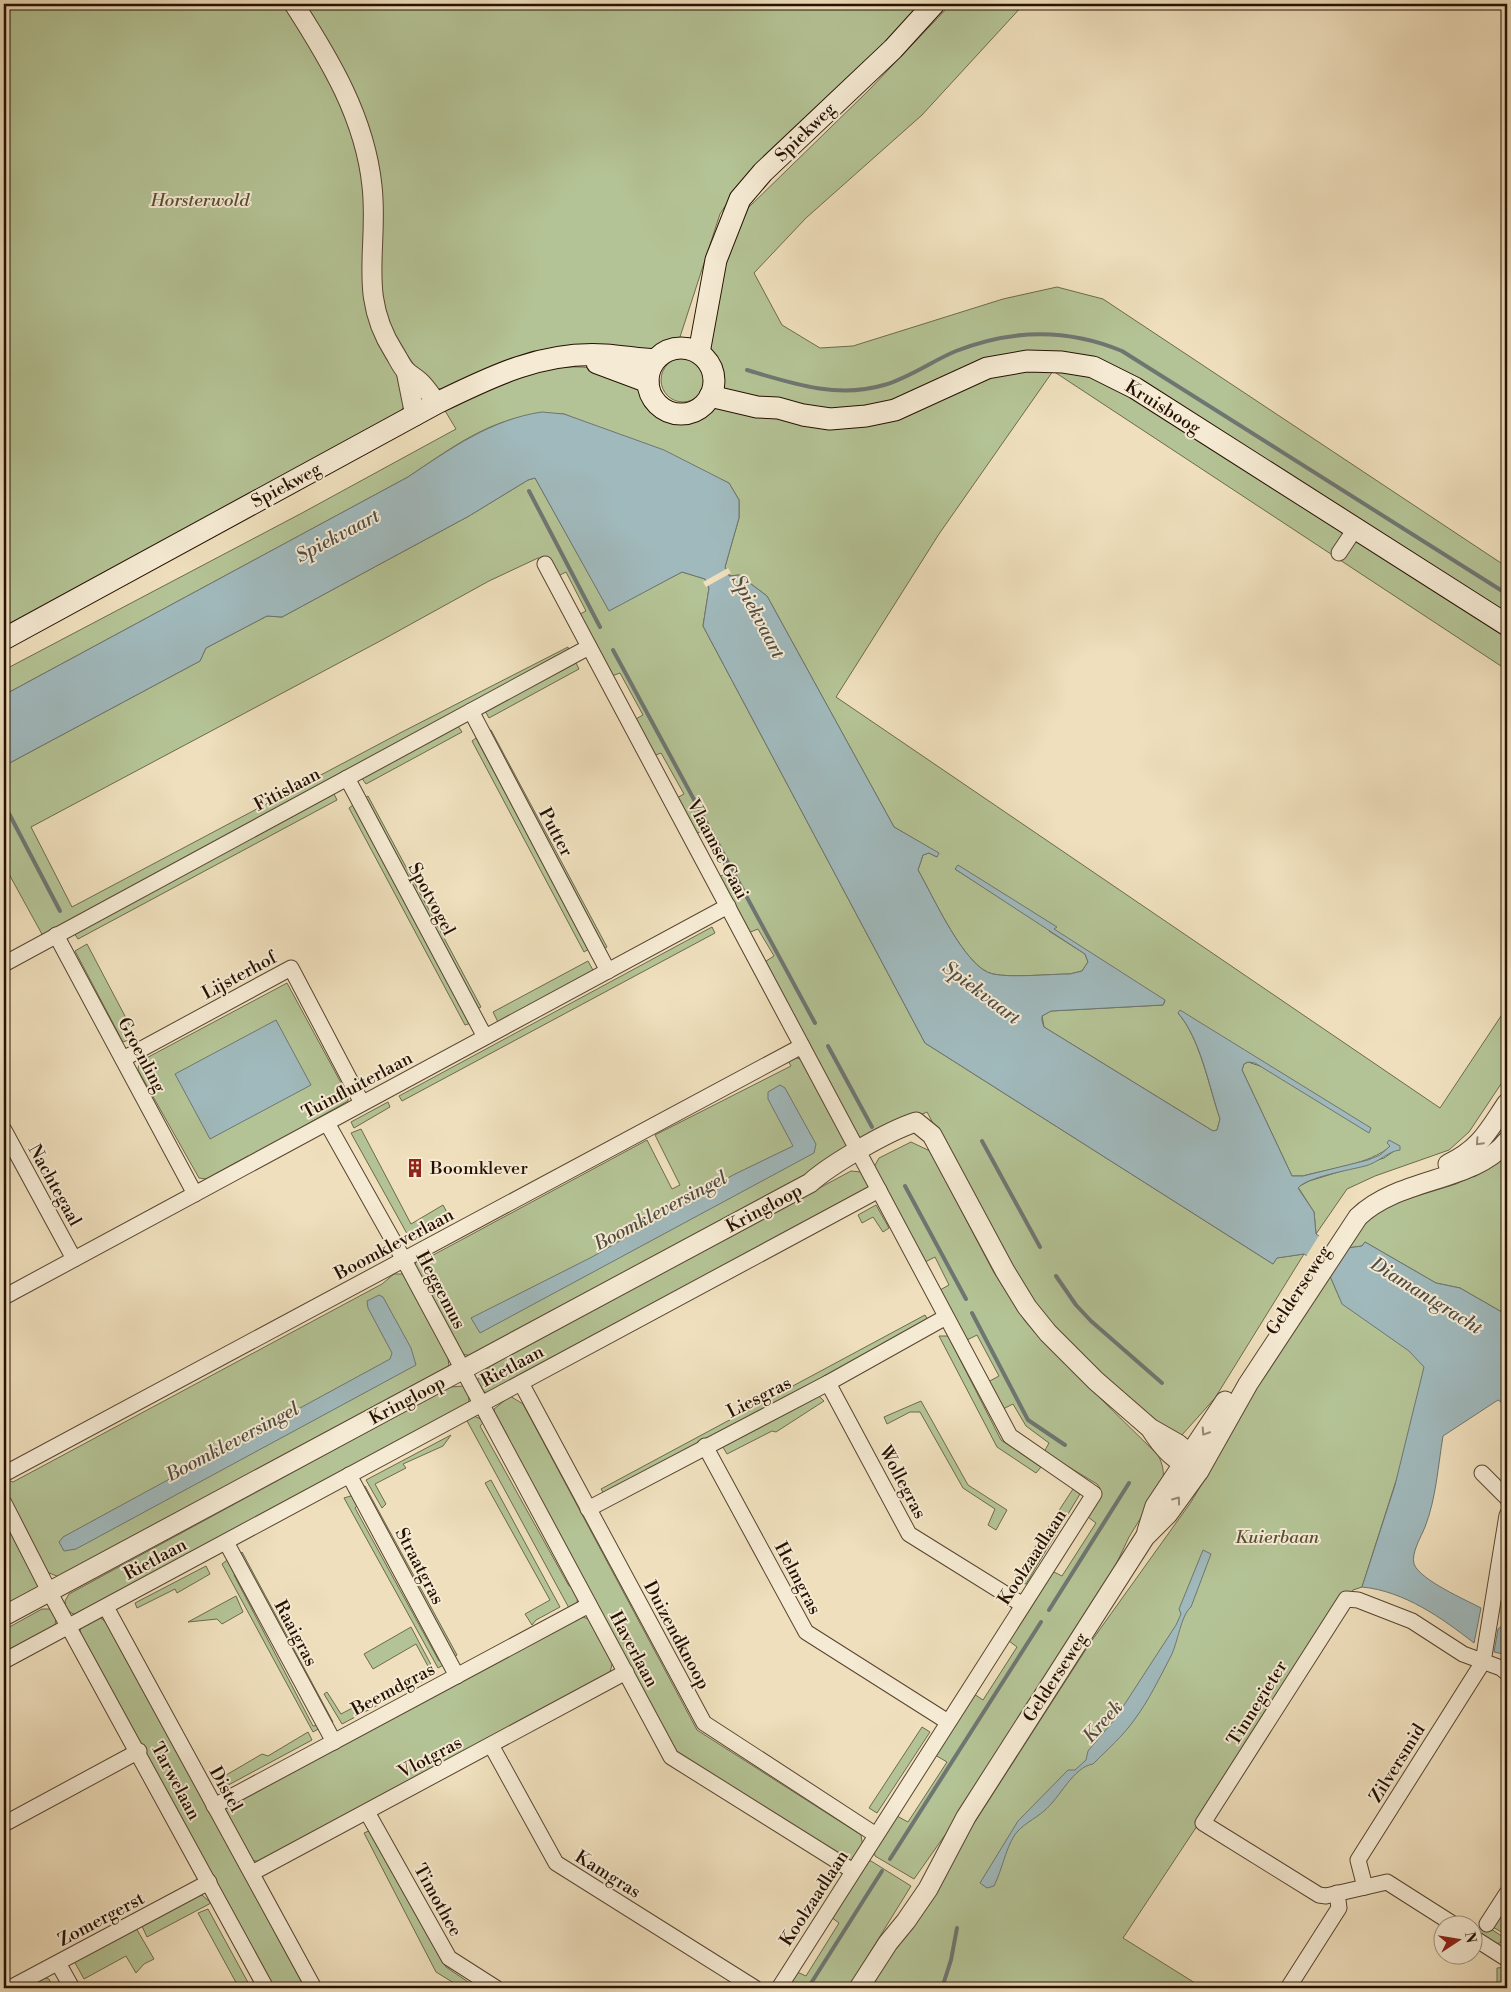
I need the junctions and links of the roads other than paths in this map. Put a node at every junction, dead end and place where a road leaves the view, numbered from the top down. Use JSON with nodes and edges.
{"nodes":[{"id":1,"x":294,"y":4,"type":"edge"},
{"id":2,"x":934,"y":4,"type":"edge"},
{"id":3,"x":690,"y":350,"type":"junction"},
{"id":4,"x":578,"y":356,"type":"junction"},
{"id":5,"x":655,"y":360,"type":"junction"},
{"id":6,"x":406,"y":371,"type":"junction"},
{"id":7,"x":648,"y":382,"type":"junction"},
{"id":8,"x":712,"y":388,"type":"junction"},
{"id":9,"x":437,"y":403,"type":"junction"},
{"id":10,"x":415,"y":416,"type":"junction"},
{"id":11,"x":1355,"y":529,"type":"junction"},
{"id":12,"x":1339,"y":553,"type":"dead end"},
{"id":13,"x":545,"y":564,"type":"dead end"},
{"id":14,"x":1507,"y":625,"type":"edge"},
{"id":15,"x":4,"y":639,"type":"edge"},
{"id":16,"x":589,"y":647,"type":"junction"},
{"id":17,"x":471,"y":711,"type":"junction"},
{"id":18,"x":347,"y":778,"type":"junction"},
{"id":19,"x":728,"y":906,"type":"junction"},
{"id":20,"x":56,"y":935,"type":"junction"},
{"id":21,"x":4,"y":964,"type":"edge"},
{"id":22,"x":608,"y":971,"type":"junction"},
{"id":23,"x":485,"y":1037,"type":"junction"},
{"id":24,"x":802,"y":1046,"type":"junction"},
{"id":25,"x":123,"y":1059,"type":"junction"},
{"id":26,"x":362,"y":1103,"type":"junction"},
{"id":27,"x":1507,"y":1103,"type":"edge"},
{"id":28,"x":327,"y":1122,"type":"junction"},
{"id":29,"x":4,"y":1130,"type":"edge"},
{"id":30,"x":1507,"y":1141,"type":"edge"},
{"id":31,"x":861,"y":1156,"type":"junction"},
{"id":32,"x":879,"y":1190,"type":"junction"},
{"id":33,"x":195,"y":1194,"type":"junction"},
{"id":34,"x":1341,"y":1231,"type":"junction"},
{"id":35,"x":74,"y":1258,"type":"junction"},
{"id":36,"x":404,"y":1260,"type":"junction"},
{"id":37,"x":4,"y":1297,"type":"edge"},
{"id":38,"x":946,"y":1318,"type":"junction"},
{"id":39,"x":462,"y":1371,"type":"junction"},
{"id":40,"x":521,"y":1383,"type":"junction"},
{"id":41,"x":828,"y":1383,"type":"junction"},
{"id":42,"x":481,"y":1404,"type":"junction"},
{"id":43,"x":705,"y":1446,"type":"junction"},
{"id":44,"x":1190,"y":1464,"type":"junction"},
{"id":45,"x":1482,"y":1473,"type":"dead end"},
{"id":46,"x":4,"y":1474,"type":"edge"},
{"id":47,"x":349,"y":1475,"type":"junction"},
{"id":48,"x":1507,"y":1498,"type":"edge"},
{"id":49,"x":4,"y":1503,"type":"edge"},
{"id":50,"x":588,"y":1508,"type":"junction"},
{"id":51,"x":1507,"y":1516,"type":"edge"},
{"id":52,"x":226,"y":1542,"type":"junction"},
{"id":53,"x":50,"y":1593,"type":"junction"},
{"id":54,"x":589,"y":1605,"type":"junction"},
{"id":55,"x":1023,"y":1605,"type":"junction"},
{"id":56,"x":106,"y":1607,"type":"junction"},
{"id":57,"x":4,"y":1616,"type":"edge"},
{"id":58,"x":70,"y":1626,"type":"junction"},
{"id":59,"x":4,"y":1661,"type":"edge"},
{"id":60,"x":1482,"y":1662,"type":"junction"},
{"id":61,"x":626,"y":1672,"type":"junction"},
{"id":62,"x":1507,"y":1673,"type":"edge"},
{"id":63,"x":457,"y":1676,"type":"junction"},
{"id":64,"x":948,"y":1722,"type":"junction"},
{"id":65,"x":334,"y":1742,"type":"junction"},
{"id":66,"x":491,"y":1745,"type":"junction"},
{"id":67,"x":139,"y":1751,"type":"junction"},
{"id":68,"x":214,"y":1806,"type":"junction"},
{"id":69,"x":367,"y":1812,"type":"junction"},
{"id":70,"x":4,"y":1824,"type":"edge"},
{"id":71,"x":876,"y":1835,"type":"junction"},
{"id":72,"x":852,"y":1871,"type":"junction"},
{"id":73,"x":252,"y":1873,"type":"junction"},
{"id":74,"x":209,"y":1882,"type":"junction"},
{"id":75,"x":1365,"y":1887,"type":"junction"},
{"id":76,"x":1338,"y":1893,"type":"junction"},
{"id":77,"x":1507,"y":1893,"type":"edge"},
{"id":78,"x":1437,"y":1914,"type":"edge"},
{"id":79,"x":1487,"y":1924,"type":"dead end"},
{"id":80,"x":1484,"y":1944,"type":"edge"},
{"id":81,"x":1507,"y":1959,"type":"edge"},
{"id":82,"x":58,"y":1963,"type":"junction"},
{"id":83,"x":10,"y":1988,"type":"edge"},
{"id":84,"x":72,"y":1988,"type":"edge"},
{"id":85,"x":266,"y":1988,"type":"edge"},
{"id":86,"x":314,"y":1988,"type":"edge"},
{"id":87,"x":496,"y":1988,"type":"edge"},
{"id":88,"x":755,"y":1988,"type":"edge"},
{"id":89,"x":779,"y":1988,"type":"edge"},
{"id":90,"x":859,"y":1988,"type":"edge"},
{"id":91,"x":1288,"y":1988,"type":"edge"}],
"edges":[{"from":1,"to":6,"type":"street"},
{"from":2,"to":3,"type":"main road","name":"Spiekweg"},
{"from":3,"to":5,"type":"main road"},
{"from":3,"to":8,"type":"main road"},
{"from":4,"to":5,"type":"main road","name":"Spiekweg"},
{"from":4,"to":7,"type":"main road","name":"Spiekweg"},
{"from":4,"to":9,"type":"main road","name":"Spiekweg"},
{"from":5,"to":7,"type":"main road"},
{"from":6,"to":9,"type":"street"},
{"from":6,"to":10,"type":"street"},
{"from":7,"to":8,"type":"main road"},
{"from":8,"to":11,"type":"main road","name":"Kruisboog"},
{"from":9,"to":10,"type":"main road","name":"Spiekweg"},
{"from":10,"to":15,"type":"main road","name":"Spiekweg"},
{"from":11,"to":12,"type":"street"},
{"from":11,"to":14,"type":"main road","name":"Kruisboog"},
{"from":13,"to":16,"type":"street","name":"Vlaamse Gaai"},
{"from":16,"to":17,"type":"street","name":"Fitislaan"},
{"from":16,"to":19,"type":"street","name":"Vlaamse Gaai"},
{"from":17,"to":18,"type":"street","name":"Fitislaan"},
{"from":17,"to":22,"type":"street","name":"Putter"},
{"from":18,"to":20,"type":"street","name":"Fitislaan"},
{"from":18,"to":23,"type":"street","name":"Spotvogel"},
{"from":19,"to":22,"type":"street","name":"Tuinfluiterlaan"},
{"from":19,"to":24,"type":"street","name":"Vlaamse Gaai"},
{"from":20,"to":21,"type":"street","name":"Fitislaan"},
{"from":20,"to":25,"type":"street","name":"Groenling"},
{"from":22,"to":23,"type":"street","name":"Tuinfluiterlaan"},
{"from":23,"to":26,"type":"street","name":"Tuinfluiterlaan"},
{"from":24,"to":31,"type":"street","name":"Vlaamse Gaai"},
{"from":24,"to":36,"type":"street","name":"Boomkleverlaan"},
{"from":25,"to":26,"type":"street","name":"Lijsterhof"},
{"from":25,"to":33,"type":"street","name":"Groenling"},
{"from":26,"to":28,"type":"street","name":"Tuinfluiterlaan"},
{"from":27,"to":34,"type":"street","name":"Gelderseweg","one_way":true},
{"from":28,"to":33,"type":"street","name":"Tuinfluiterlaan"},
{"from":28,"to":36,"type":"street","name":"Heggemus"},
{"from":29,"to":35,"type":"street","name":"Nachtegaal"},
{"from":30,"to":34,"type":"street","name":"Gelderseweg"},
{"from":31,"to":32,"type":"street","name":"Koolzaadlaan"},
{"from":31,"to":39,"type":"street","name":"Kringloop"},
{"from":31,"to":44,"type":"street","name":"Kringloop"},
{"from":32,"to":38,"type":"street","name":"Koolzaadlaan"},
{"from":32,"to":40,"type":"street","name":"Rietlaan"},
{"from":33,"to":35,"type":"street","name":"Tuinfluiterlaan"},
{"from":34,"to":44,"type":"street","name":"Gelderseweg"},
{"from":35,"to":37,"type":"street","name":"Tuinfluiterlaan"},
{"from":36,"to":39,"type":"street","name":"Heggemus"},
{"from":36,"to":46,"type":"street","name":"Boomkleverlaan"},
{"from":38,"to":41,"type":"street","name":"Liesgras"},
{"from":38,"to":55,"type":"street","name":"Koolzaadlaan"},
{"from":39,"to":42,"type":"street","name":"Haverlaan"},
{"from":39,"to":53,"type":"street","name":"Kringloop"},
{"from":40,"to":42,"type":"street","name":"Rietlaan"},
{"from":40,"to":50,"type":"street","name":"Duizendknoop"},
{"from":41,"to":43,"type":"street","name":"Liesgras"},
{"from":41,"to":55,"type":"street","name":"Wollegras"},
{"from":42,"to":47,"type":"street","name":"Rietlaan"},
{"from":42,"to":54,"type":"street","name":"Haverlaan"},
{"from":43,"to":50,"type":"street","name":"Liesgras"},
{"from":43,"to":64,"type":"street","name":"Helmgras"},
{"from":44,"to":90,"type":"street","name":"Gelderseweg"},
{"from":45,"to":48,"type":"street"},
{"from":47,"to":52,"type":"street","name":"Rietlaan"},
{"from":47,"to":63,"type":"street","name":"Straatgras"},
{"from":49,"to":53,"type":"street","name":"Tarwelaan"},
{"from":50,"to":71,"type":"street","name":"Duizendknoop"},
{"from":51,"to":60,"type":"street"},
{"from":52,"to":56,"type":"street","name":"Rietlaan"},
{"from":52,"to":65,"type":"street","name":"Raaigras"},
{"from":53,"to":57,"type":"street","name":"Kringloop"},
{"from":53,"to":58,"type":"street","name":"Tarwelaan"},
{"from":54,"to":61,"type":"street","name":"Haverlaan"},
{"from":54,"to":63,"type":"street","name":"Beemdgras"},
{"from":55,"to":64,"type":"street","name":"Koolzaadlaan"},
{"from":56,"to":58,"type":"street","name":"Rietlaan"},
{"from":56,"to":68,"type":"street","name":"Distel"},
{"from":58,"to":59,"type":"street","name":"Rietlaan"},
{"from":58,"to":67,"type":"street","name":"Tarwelaan"},
{"from":60,"to":62,"type":"street","name":"Tinnegieter"},
{"from":60,"to":75,"type":"street","name":"Zilversmid"},
{"from":60,"to":76,"type":"street","name":"Tinnegieter"},
{"from":61,"to":66,"type":"street","name":"Vlotgras"},
{"from":61,"to":72,"type":"street","name":"Haverlaan"},
{"from":63,"to":65,"type":"street","name":"Beemdgras"},
{"from":64,"to":71,"type":"street","name":"Koolzaadlaan"},
{"from":65,"to":68,"type":"street","name":"Beemdgras"},
{"from":66,"to":69,"type":"street","name":"Vlotgras"},
{"from":66,"to":88,"type":"street","name":"Kamgras"},
{"from":67,"to":70,"type":"street"},
{"from":67,"to":74,"type":"street","name":"Tarwelaan"},
{"from":68,"to":73,"type":"street","name":"Distel"},
{"from":69,"to":73,"type":"street","name":"Vlotgras"},
{"from":69,"to":87,"type":"street","name":"Timothee"},
{"from":71,"to":72,"type":"street","name":"Koolzaadlaan"},
{"from":72,"to":89,"type":"street","name":"Koolzaadlaan"},
{"from":73,"to":86,"type":"street","name":"Distel"},
{"from":74,"to":82,"type":"street","name":"Zomergerst"},
{"from":74,"to":85,"type":"street","name":"Tarwelaan"},
{"from":75,"to":76,"type":"street","name":"Tinnegieter"},
{"from":75,"to":78,"type":"street","name":"Tinnegieter"},
{"from":76,"to":91,"type":"street"},
{"from":77,"to":79,"type":"street"},
{"from":80,"to":81,"type":"street"},
{"from":82,"to":83,"type":"street","name":"Zomergerst"},
{"from":82,"to":84,"type":"street"}]}
